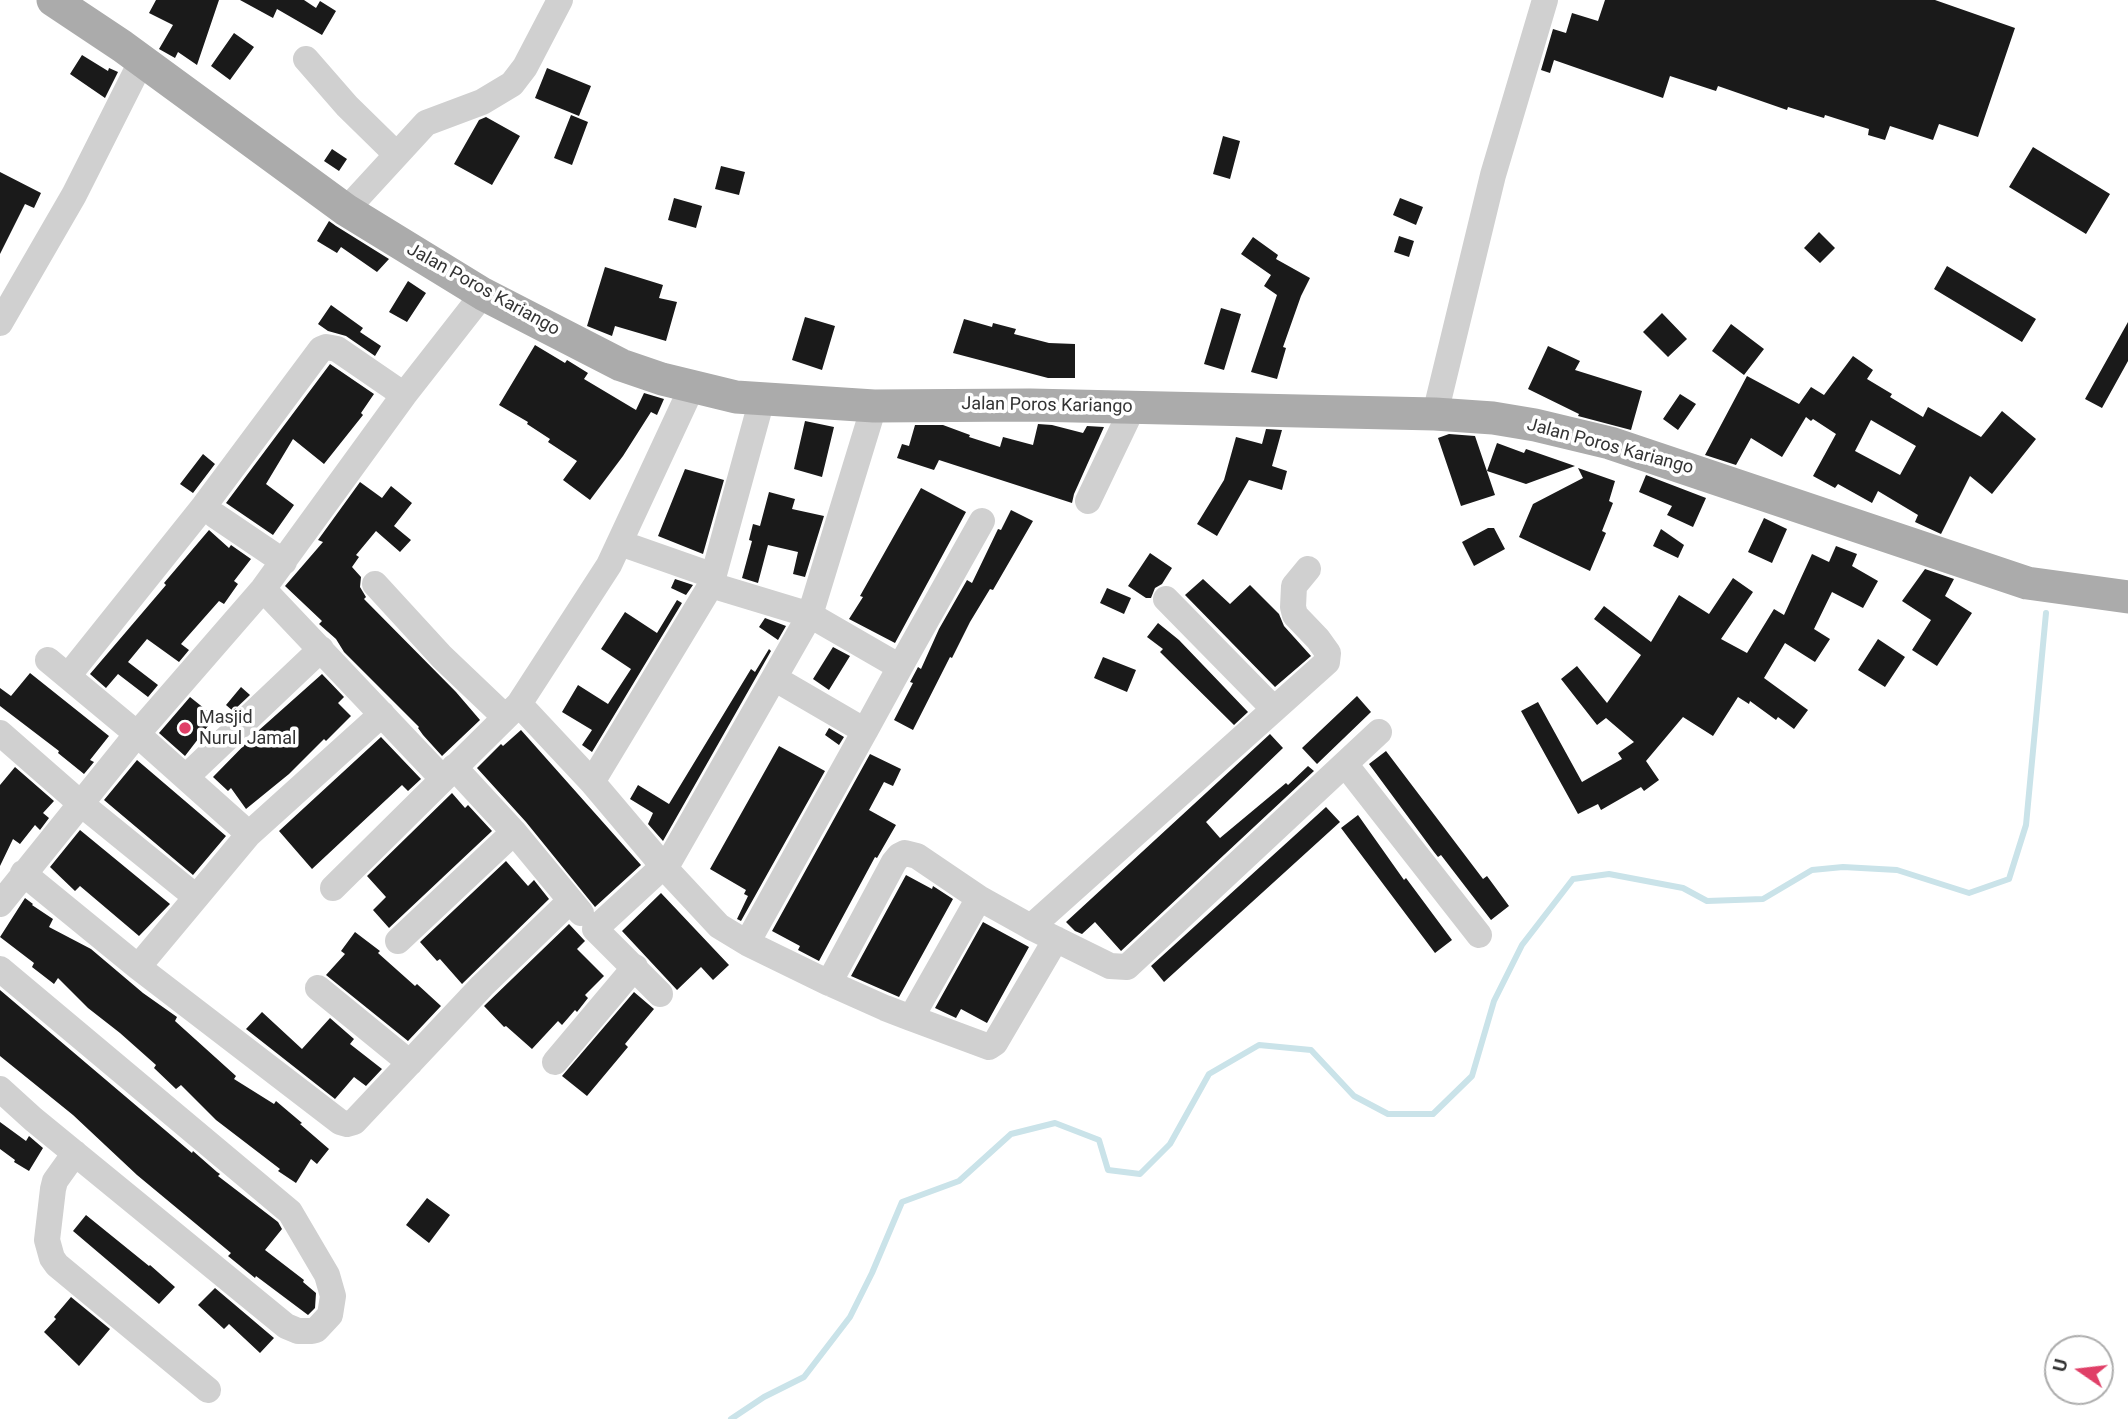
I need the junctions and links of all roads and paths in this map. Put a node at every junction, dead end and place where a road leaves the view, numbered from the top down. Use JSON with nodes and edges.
{"nodes":[{"id":1,"x":53,"y":0,"type":"edge"},
{"id":2,"x":559,"y":0,"type":"edge"},
{"id":3,"x":1545,"y":0,"type":"edge"},
{"id":4,"x":306,"y":59,"type":"dead end"},
{"id":5,"x":142,"y":60,"type":"junction"},
{"id":6,"x":396,"y":154,"type":"junction"},
{"id":7,"x":346,"y":210,"type":"junction"},
{"id":8,"x":483,"y":294,"type":"junction"},
{"id":9,"x":0,"y":323,"type":"edge"},
{"id":10,"x":692,"y":387,"type":"junction"},
{"id":11,"x":404,"y":394,"type":"junction"},
{"id":12,"x":762,"y":399,"type":"junction"},
{"id":13,"x":874,"y":406,"type":"junction"},
{"id":14,"x":1133,"y":407,"type":"junction"},
{"id":15,"x":1435,"y":414,"type":"junction"},
{"id":16,"x":1088,"y":501,"type":"dead end"},
{"id":17,"x":216,"y":516,"type":"dead end"},
{"id":18,"x":982,"y":521,"type":"dead end"},
{"id":19,"x":620,"y":543,"type":"junction"},
{"id":20,"x":284,"y":562,"type":"junction"},
{"id":21,"x":1308,"y":569,"type":"dead end"},
{"id":22,"x":712,"y":580,"type":"junction"},
{"id":23,"x":374,"y":584,"type":"dead end"},
{"id":24,"x":263,"y":589,"type":"junction"},
{"id":25,"x":2128,"y":597,"type":"edge"},
{"id":26,"x":1166,"y":599,"type":"dead end"},
{"id":27,"x":810,"y":615,"type":"junction"},
{"id":28,"x":321,"y":649,"type":"junction"},
{"id":29,"x":900,"y":667,"type":"junction"},
{"id":30,"x":774,"y":678,"type":"junction"},
{"id":31,"x":1273,"y":708,"type":"junction"},
{"id":32,"x":512,"y":711,"type":"junction"},
{"id":33,"x":382,"y":714,"type":"junction"},
{"id":34,"x":865,"y":732,"type":"junction"},
{"id":35,"x":1379,"y":732,"type":"dead end"},
{"id":36,"x":137,"y":734,"type":"junction"},
{"id":37,"x":4,"y":745,"type":"edge"},
{"id":38,"x":1345,"y":764,"type":"junction"},
{"id":39,"x":448,"y":772,"type":"junction"},
{"id":40,"x":186,"y":777,"type":"junction"},
{"id":41,"x":592,"y":782,"type":"junction"},
{"id":42,"x":80,"y":803,"type":"junction"},
{"id":43,"x":514,"y":832,"type":"junction"},
{"id":44,"x":249,"y":834,"type":"junction"},
{"id":45,"x":664,"y":867,"type":"junction"},
{"id":46,"x":23,"y":873,"type":"junction"},
{"id":47,"x":332,"y":888,"type":"dead end"},
{"id":48,"x":196,"y":897,"type":"junction"},
{"id":49,"x":979,"y":898,"type":"junction"},
{"id":50,"x":570,"y":901,"type":"junction"},
{"id":51,"x":0,"y":904,"type":"edge"},
{"id":52,"x":1031,"y":927,"type":"junction"},
{"id":53,"x":596,"y":929,"type":"junction"},
{"id":54,"x":1479,"y":935,"type":"dead end"},
{"id":55,"x":1056,"y":939,"type":"junction"},
{"id":56,"x":398,"y":941,"type":"dead end"},
{"id":57,"x":747,"y":943,"type":"junction"},
{"id":58,"x":635,"y":967,"type":"junction"},
{"id":59,"x":138,"y":968,"type":"junction"},
{"id":60,"x":0,"y":969,"type":"edge"},
{"id":61,"x":829,"y":983,"type":"junction"},
{"id":62,"x":318,"y":988,"type":"dead end"},
{"id":63,"x":660,"y":994,"type":"dead end"},
{"id":64,"x":911,"y":1017,"type":"junction"},
{"id":65,"x":555,"y":1062,"type":"dead end"},
{"id":66,"x":410,"y":1063,"type":"junction"},
{"id":67,"x":0,"y":1089,"type":"edge"},
{"id":68,"x":0,"y":1100,"type":"edge"},
{"id":69,"x":33,"y":1119,"type":"junction"},
{"id":70,"x":75,"y":1153,"type":"junction"},
{"id":71,"x":208,"y":1390,"type":"dead end"}],
"edges":[{"from":1,"to":5,"type":"main road","name":"Jalan Poros Kariango"},
{"from":2,"to":6,"type":"street"},
{"from":3,"to":15,"type":"street"},
{"from":4,"to":6,"type":"street"},
{"from":5,"to":7,"type":"main road","name":"Jalan Poros Kariango"},
{"from":5,"to":9,"type":"street"},
{"from":6,"to":7,"type":"street"},
{"from":7,"to":8,"type":"main road","name":"Jalan Poros Kariango"},
{"from":8,"to":10,"type":"main road","name":"Jalan Poros Kariango"},
{"from":8,"to":11,"type":"street"},
{"from":10,"to":12,"type":"main road","name":"Jalan Poros Kariango"},
{"from":10,"to":19,"type":"street"},
{"from":11,"to":20,"type":"street"},
{"from":11,"to":36,"type":"street"},
{"from":12,"to":13,"type":"main road","name":"Jalan Poros Kariango"},
{"from":12,"to":22,"type":"street"},
{"from":13,"to":14,"type":"main road","name":"Jalan Poros Kariango"},
{"from":13,"to":27,"type":"street"},
{"from":14,"to":15,"type":"main road","name":"Jalan Poros Kariango"},
{"from":14,"to":16,"type":"street"},
{"from":15,"to":25,"type":"main road","name":"Jalan Poros Kariango"},
{"from":17,"to":20,"type":"street"},
{"from":18,"to":29,"type":"street"},
{"from":19,"to":22,"type":"street"},
{"from":19,"to":32,"type":"street"},
{"from":20,"to":24,"type":"street"},
{"from":21,"to":31,"type":"street"},
{"from":22,"to":27,"type":"street"},
{"from":22,"to":41,"type":"street"},
{"from":23,"to":32,"type":"street"},
{"from":24,"to":28,"type":"street"},
{"from":24,"to":36,"type":"street"},
{"from":26,"to":31,"type":"street"},
{"from":27,"to":29,"type":"street"},
{"from":27,"to":30,"type":"street"},
{"from":28,"to":33,"type":"street"},
{"from":28,"to":40,"type":"street"},
{"from":29,"to":34,"type":"street"},
{"from":30,"to":34,"type":"street"},
{"from":30,"to":45,"type":"street"},
{"from":31,"to":52,"type":"street"},
{"from":32,"to":39,"type":"street"},
{"from":32,"to":41,"type":"street"},
{"from":33,"to":39,"type":"street"},
{"from":33,"to":44,"type":"street"},
{"from":34,"to":57,"type":"street"},
{"from":35,"to":38,"type":"street"},
{"from":36,"to":40,"type":"street"},
{"from":36,"to":42,"type":"street"},
{"from":37,"to":42,"type":"street"},
{"from":38,"to":54,"type":"street"},
{"from":38,"to":55,"type":"street"},
{"from":39,"to":43,"type":"street"},
{"from":39,"to":47,"type":"street"},
{"from":40,"to":44,"type":"street"},
{"from":41,"to":45,"type":"street"},
{"from":42,"to":46,"type":"street"},
{"from":42,"to":48,"type":"street"},
{"from":43,"to":50,"type":"street"},
{"from":43,"to":56,"type":"street"},
{"from":44,"to":48,"type":"street"},
{"from":45,"to":53,"type":"street"},
{"from":45,"to":57,"type":"street"},
{"from":46,"to":51,"type":"street"},
{"from":46,"to":59,"type":"street"},
{"from":48,"to":59,"type":"street"},
{"from":49,"to":52,"type":"street"},
{"from":49,"to":61,"type":"street"},
{"from":49,"to":64,"type":"street"},
{"from":50,"to":53,"type":"street"},
{"from":50,"to":66,"type":"street"},
{"from":52,"to":55,"type":"street"},
{"from":53,"to":58,"type":"street"},
{"from":55,"to":64,"type":"street"},
{"from":57,"to":61,"type":"street"},
{"from":58,"to":63,"type":"street"},
{"from":58,"to":65,"type":"street"},
{"from":59,"to":66,"type":"street"},
{"from":60,"to":70,"type":"street"},
{"from":61,"to":64,"type":"street"},
{"from":62,"to":66,"type":"street"},
{"from":67,"to":69,"type":"street"},
{"from":68,"to":69,"type":"street"},
{"from":69,"to":70,"type":"street"},
{"from":70,"to":71,"type":"street"}]}
